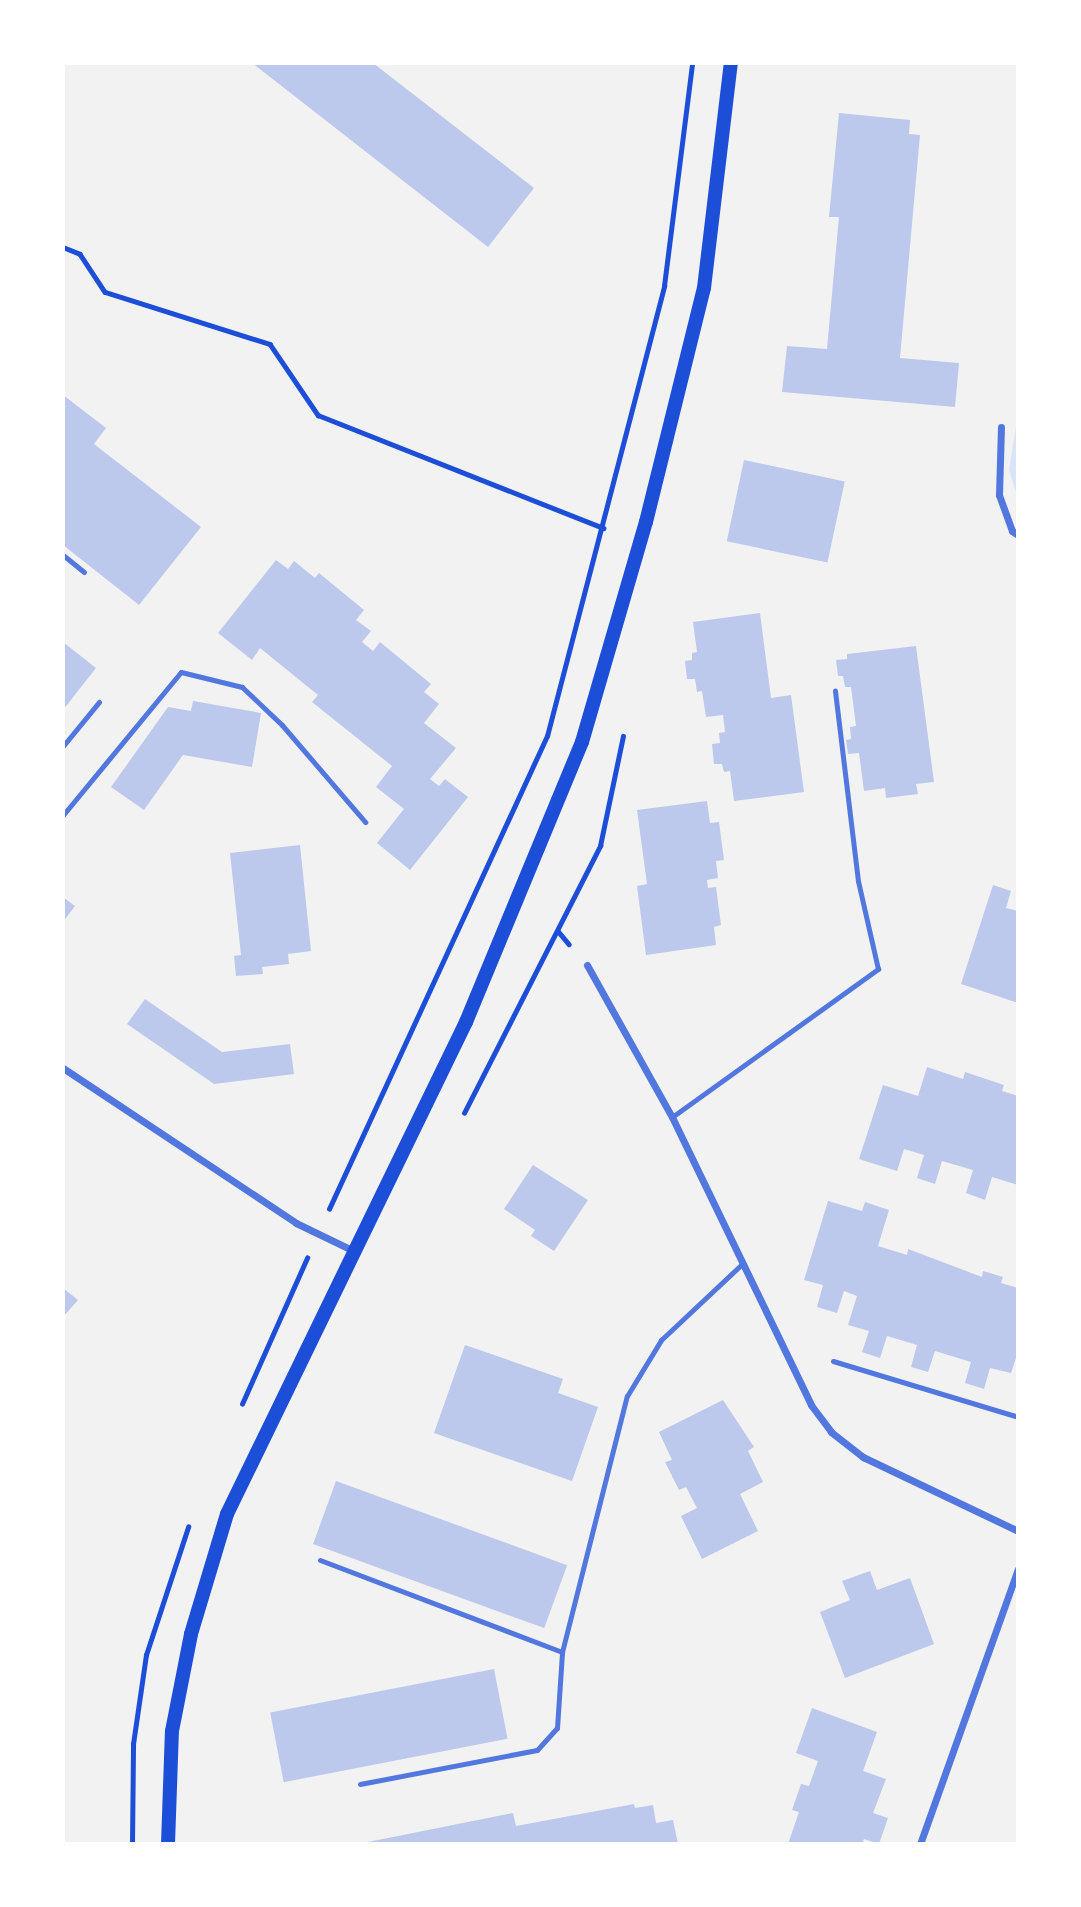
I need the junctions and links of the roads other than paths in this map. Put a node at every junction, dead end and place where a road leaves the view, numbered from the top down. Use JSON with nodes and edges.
{"nodes":[{"id":1,"x":731,"y":63,"type":"edge"},
{"id":2,"x":1000,"y":427,"type":"dead end"},
{"id":3,"x":1018,"y":535,"type":"edge"},
{"id":4,"x":63,"y":555,"type":"edge"},
{"id":5,"x":84,"y":572,"type":"dead end"},
{"id":6,"x":835,"y":690,"type":"dead end"},
{"id":7,"x":99,"y":702,"type":"dead end"},
{"id":8,"x":63,"y":746,"type":"edge"},
{"id":9,"x":63,"y":815,"type":"edge"},
{"id":10,"x":365,"y":822,"type":"dead end"},
{"id":11,"x":587,"y":965,"type":"dead end"},
{"id":12,"x":63,"y":1069,"type":"edge"},
{"id":13,"x":672,"y":1117,"type":"junction"},
{"id":14,"x":357,"y":1253,"type":"junction"},
{"id":15,"x":742,"y":1264,"type":"junction"},
{"id":16,"x":833,"y":1361,"type":"dead end"},
{"id":17,"x":1018,"y":1417,"type":"edge"},
{"id":18,"x":1018,"y":1531,"type":"edge"},
{"id":19,"x":320,"y":1560,"type":"dead end"},
{"id":20,"x":1018,"y":1569,"type":"edge"},
{"id":21,"x":562,"y":1652,"type":"junction"},
{"id":22,"x":360,"y":1784,"type":"dead end"},
{"id":23,"x":168,"y":1844,"type":"edge"},
{"id":24,"x":920,"y":1844,"type":"edge"}],
"edges":[{"from":1,"to":14,"type":"main road"},
{"from":2,"to":3,"type":"street"},
{"from":4,"to":5,"type":"lane"},
{"from":6,"to":13,"type":"lane"},
{"from":7,"to":8,"type":"lane"},
{"from":9,"to":10,"type":"lane"},
{"from":11,"to":13,"type":"street"},
{"from":12,"to":14,"type":"street"},
{"from":13,"to":15,"type":"street"},
{"from":14,"to":23,"type":"main road"},
{"from":15,"to":18,"type":"street"},
{"from":15,"to":21,"type":"lane"},
{"from":16,"to":17,"type":"lane"},
{"from":19,"to":21,"type":"lane"},
{"from":20,"to":24,"type":"street"},
{"from":21,"to":22,"type":"lane"}]}
